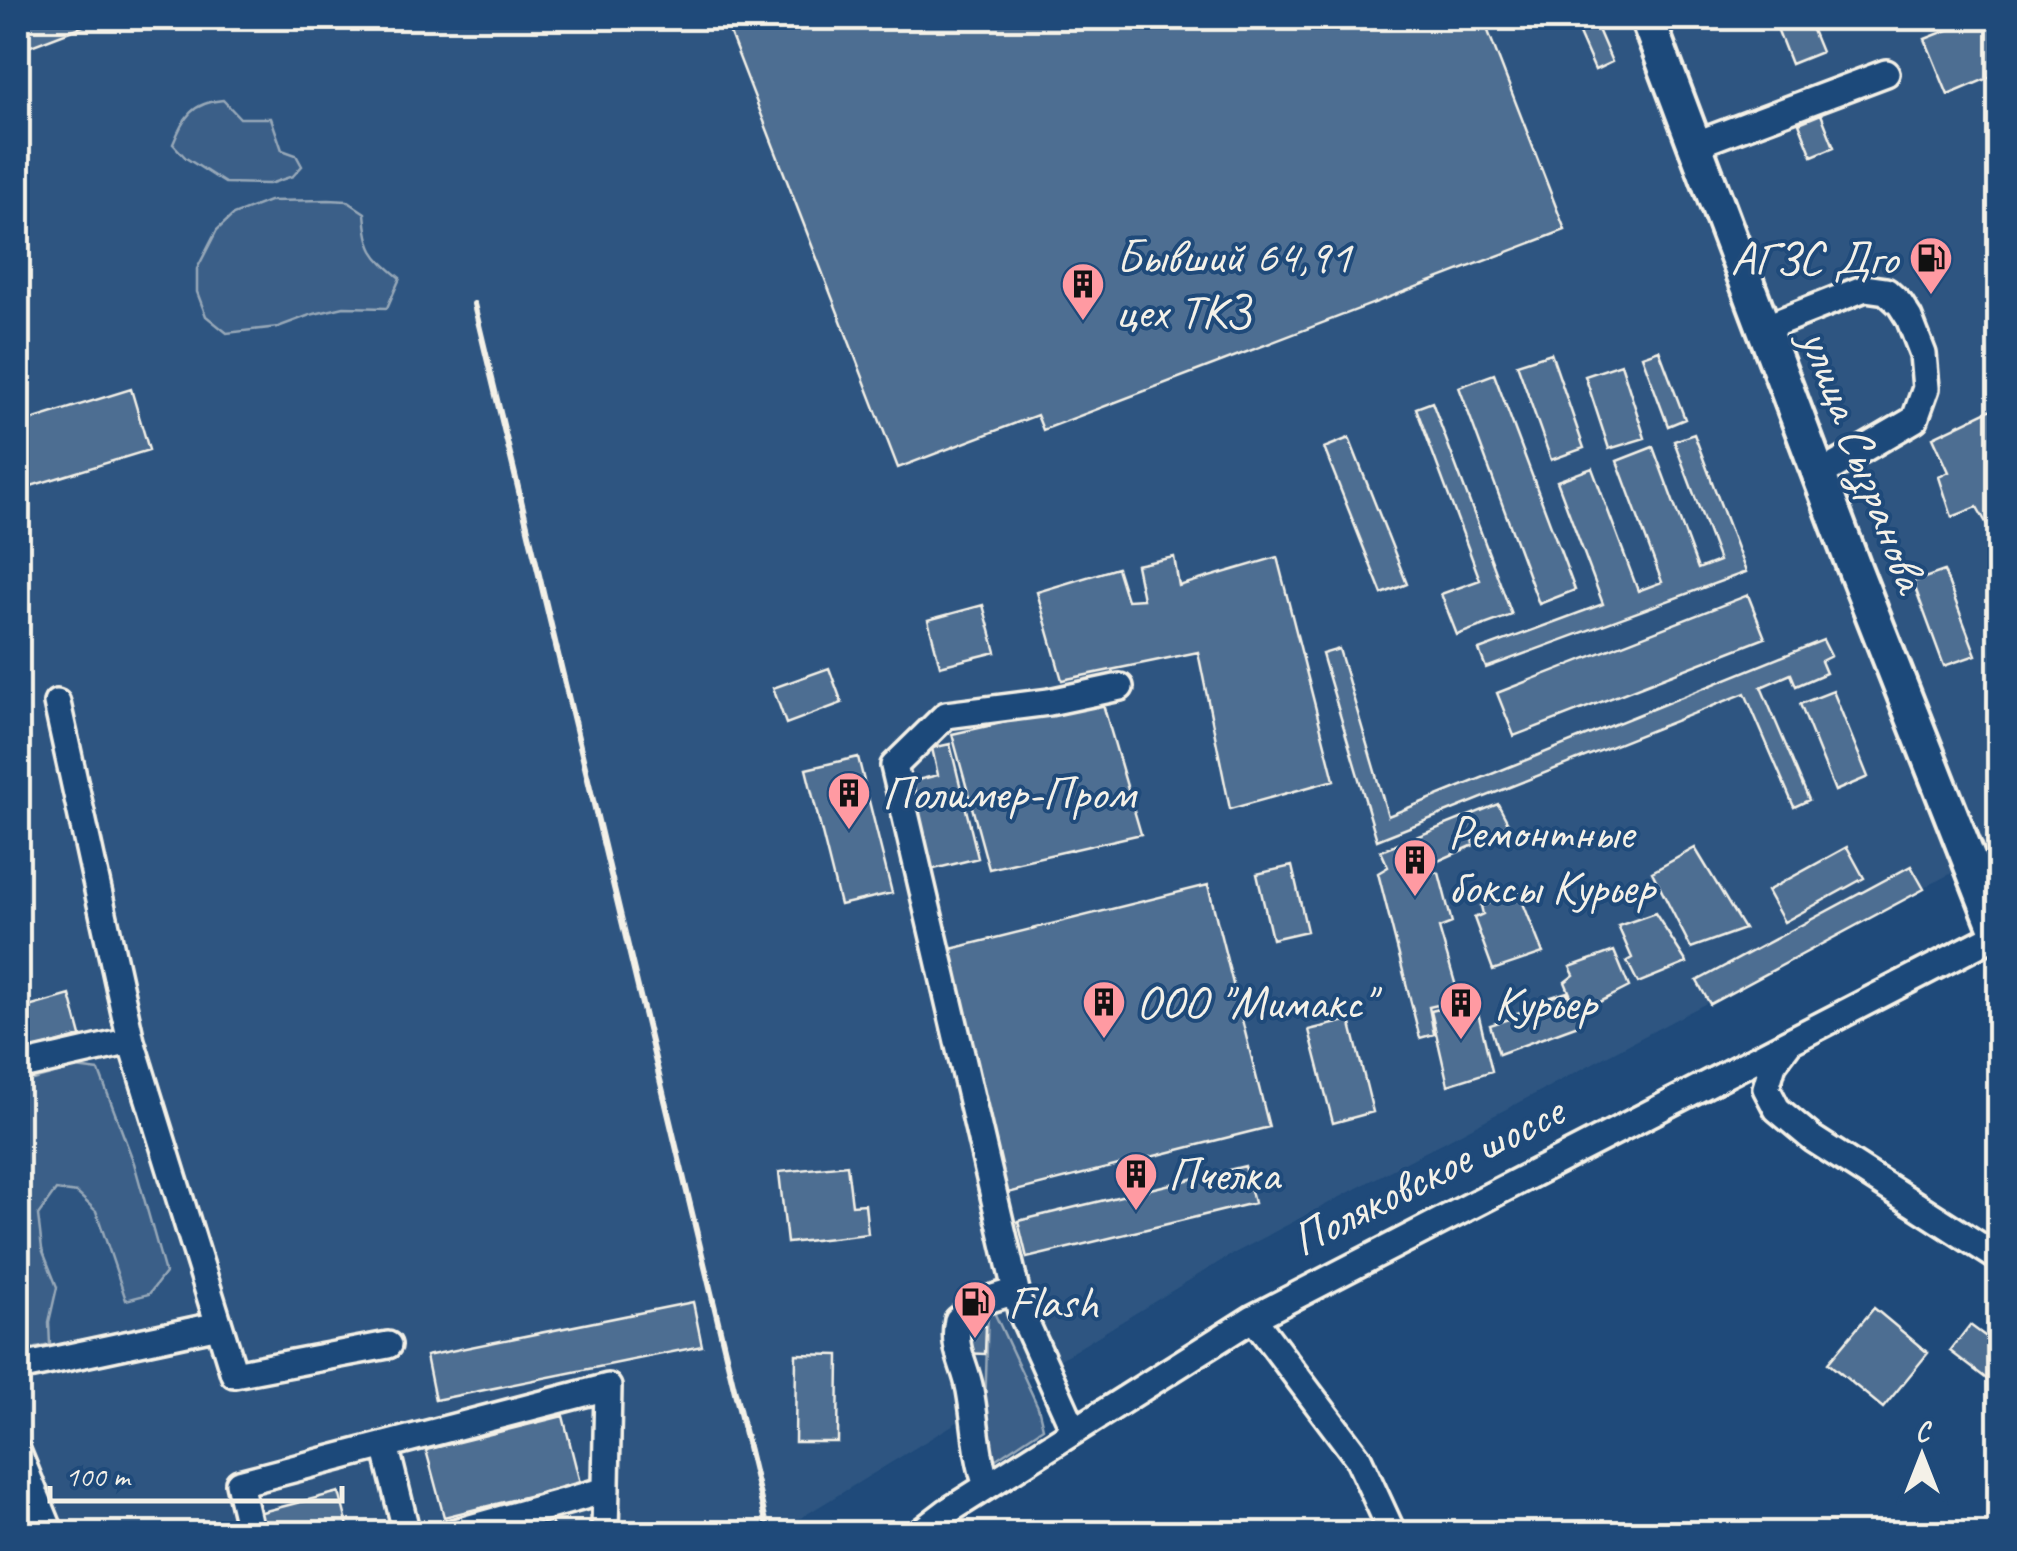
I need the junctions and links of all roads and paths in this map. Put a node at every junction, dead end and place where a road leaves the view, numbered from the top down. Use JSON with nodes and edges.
{"nodes":[{"id":1,"x":1647,"y":18,"type":"edge"},
{"id":2,"x":1886,"y":73,"type":"dead end"},
{"id":3,"x":1694,"y":145,"type":"junction"},
{"id":4,"x":1764,"y":328,"type":"junction"},
{"id":5,"x":1819,"y":475,"type":"junction"},
{"id":6,"x":1120,"y":688,"type":"dead end"},
{"id":7,"x":57,"y":703,"type":"dead end"},
{"id":8,"x":1998,"y":933,"type":"edge"},
{"id":9,"x":130,"y":1040,"type":"junction"},
{"id":10,"x":1792,"y":1040,"type":"junction"},
{"id":11,"x":18,"y":1067,"type":"edge"},
{"id":12,"x":2000,"y":1259,"type":"edge"},
{"id":13,"x":1016,"y":1291,"type":"junction"},
{"id":14,"x":1253,"y":1318,"type":"junction"},
{"id":15,"x":219,"y":1325,"type":"junction"},
{"id":16,"x":388,"y":1345,"type":"dead end"},
{"id":17,"x":18,"y":1368,"type":"edge"},
{"id":18,"x":1074,"y":1430,"type":"junction"},
{"id":19,"x":385,"y":1445,"type":"junction"},
{"id":20,"x":18,"y":1456,"type":"edge"},
{"id":21,"x":987,"y":1486,"type":"junction"},
{"id":22,"x":606,"y":1490,"type":"junction"},
{"id":23,"x":51,"y":1534,"type":"edge"},
{"id":24,"x":251,"y":1534,"type":"edge"},
{"id":25,"x":406,"y":1534,"type":"edge"},
{"id":26,"x":449,"y":1534,"type":"edge"},
{"id":27,"x":605,"y":1534,"type":"edge"},
{"id":28,"x":918,"y":1534,"type":"edge"},
{"id":29,"x":1394,"y":1534,"type":"edge"}],
"edges":[{"from":1,"to":3,"type":"main road","name":"улица Сызранова"},
{"from":2,"to":3,"type":"street"},
{"from":3,"to":4,"type":"main road","name":"улица Сызранова"},
{"from":4,"to":5,"type":"main road","name":"улица Сызранова"},
{"from":4,"to":5,"type":"street"},
{"from":5,"to":8,"type":"main road","name":"улица Сызранова"},
{"from":6,"to":13,"type":"street"},
{"from":7,"to":9,"type":"street"},
{"from":8,"to":10,"type":"street","name":"Поляковское шоссе"},
{"from":9,"to":11,"type":"street"},
{"from":9,"to":15,"type":"street"},
{"from":10,"to":12,"type":"street"},
{"from":10,"to":14,"type":"street","name":"Поляковское шоссе"},
{"from":13,"to":18,"type":"street"},
{"from":13,"to":21,"type":"street"},
{"from":14,"to":18,"type":"street","name":"Поляковское шоссе"},
{"from":14,"to":29,"type":"street"},
{"from":15,"to":16,"type":"street"},
{"from":15,"to":17,"type":"street"},
{"from":18,"to":21,"type":"street","name":"Поляковское шоссе"},
{"from":19,"to":22,"type":"street"},
{"from":19,"to":24,"type":"street"},
{"from":19,"to":25,"type":"street"},
{"from":20,"to":23,"type":"street"},
{"from":21,"to":28,"type":"street","name":"Поляковское шоссе"},
{"from":22,"to":26,"type":"street"},
{"from":22,"to":27,"type":"street"}]}
